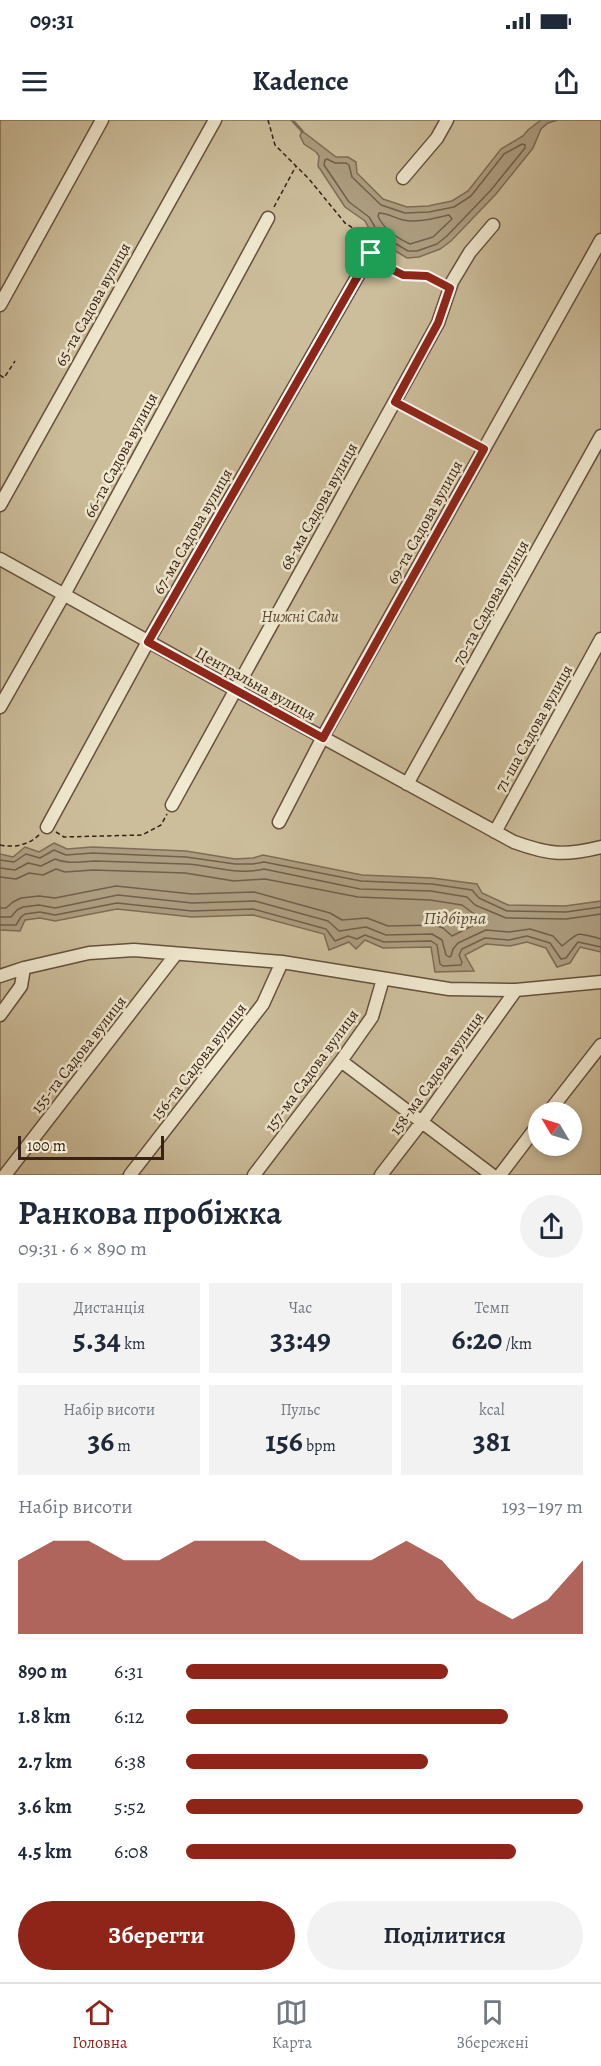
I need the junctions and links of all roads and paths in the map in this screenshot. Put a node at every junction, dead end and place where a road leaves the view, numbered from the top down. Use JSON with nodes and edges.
{"nodes":[{"id":1,"x":102,"y":120,"type":"edge"},
{"id":2,"x":215,"y":120,"type":"edge"},
{"id":3,"x":268,"y":120,"type":"edge"},
{"id":4,"x":447,"y":120,"type":"edge"},
{"id":5,"x":296,"y":166,"type":"junction"},
{"id":6,"x":403,"y":178,"type":"dead end"},
{"id":7,"x":268,"y":218,"type":"joint"},
{"id":8,"x":493,"y":225,"type":"dead end"},
{"id":9,"x":601,"y":240,"type":"edge"},
{"id":10,"x":371,"y":253,"type":"junction"},
{"id":11,"x":450,"y":288,"type":"junction"},
{"id":12,"x":0,"y":305,"type":"edge"},
{"id":13,"x":15,"y":361,"type":"dead end"},
{"id":14,"x":0,"y":375,"type":"edge"},
{"id":15,"x":395,"y":402,"type":"junction"},
{"id":16,"x":601,"y":436,"type":"edge"},
{"id":17,"x":484,"y":449,"type":"junction"},
{"id":18,"x":0,"y":505,"type":"edge"},
{"id":19,"x":0,"y":559,"type":"edge"},
{"id":20,"x":64,"y":594,"type":"junction"},
{"id":21,"x":601,"y":639,"type":"edge"},
{"id":22,"x":148,"y":642,"type":"junction"},
{"id":23,"x":235,"y":690,"type":"junction"},
{"id":24,"x":0,"y":707,"type":"edge"},
{"id":25,"x":323,"y":738,"type":"junction"},
{"id":26,"x":407,"y":784,"type":"junction"},
{"id":27,"x":172,"y":805,"type":"joint"},
{"id":28,"x":279,"y":822,"type":"dead end"},
{"id":29,"x":47,"y":827,"type":"junction"},
{"id":30,"x":495,"y":832,"type":"junction"},
{"id":31,"x":0,"y":845,"type":"edge"},
{"id":32,"x":600,"y":845,"type":"edge"},
{"id":33,"x":176,"y":954,"type":"junction"},
{"id":34,"x":282,"y":962,"type":"junction"},
{"id":35,"x":24,"y":968,"type":"junction"},
{"id":36,"x":0,"y":976,"type":"edge"},
{"id":37,"x":383,"y":979,"type":"junction"},
{"id":38,"x":601,"y":982,"type":"edge"},
{"id":39,"x":516,"y":990,"type":"junction"},
{"id":40,"x":0,"y":1015,"type":"edge"},
{"id":41,"x":601,"y":1045,"type":"edge"},
{"id":42,"x":341,"y":1062,"type":"junction"},
{"id":43,"x":557,"y":1102,"type":"edge"},
{"id":44,"x":421,"y":1123,"type":"junction"},
{"id":45,"x":528,"y":1138,"type":"edge"},
{"id":46,"x":5,"y":1175,"type":"edge"},
{"id":47,"x":130,"y":1175,"type":"edge"},
{"id":48,"x":254,"y":1175,"type":"edge"},
{"id":49,"x":381,"y":1175,"type":"edge"},
{"id":50,"x":492,"y":1175,"type":"edge"},
{"id":51,"x":500,"y":1175,"type":"edge"}],
"edges":[{"from":1,"to":12,"type":"street"},
{"from":2,"to":18,"type":"street","name":"65-та Садова вулиця"},
{"from":3,"to":5,"type":"path"},
{"from":4,"to":6,"type":"street"},
{"from":5,"to":7,"type":"path"},
{"from":5,"to":10,"type":"path"},
{"from":7,"to":20,"type":"street","name":"66-та Садова вулиця"},
{"from":8,"to":11,"type":"street","name":"68-ма Садова вулиця"},
{"from":9,"to":17,"type":"street","name":"69-та Садова вулиця"},
{"from":10,"to":11,"type":"path"},
{"from":10,"to":22,"type":"street","name":"67-ма Садова вулиця"},
{"from":11,"to":15,"type":"street","name":"68-ма Садова вулиця"},
{"from":13,"to":14,"type":"path"},
{"from":15,"to":17,"type":"path"},
{"from":15,"to":23,"type":"street","name":"68-ма Садова вулиця"},
{"from":16,"to":26,"type":"street","name":"70-та Садова вулиця"},
{"from":17,"to":25,"type":"street","name":"69-та Садова вулиця"},
{"from":19,"to":20,"type":"street","name":"Центральна вулиця"},
{"from":20,"to":22,"type":"street","name":"Центральна вулиця"},
{"from":20,"to":24,"type":"street","name":"66-та Садова вулиця"},
{"from":21,"to":30,"type":"street","name":"71-ша Садова вулиця"},
{"from":22,"to":23,"type":"street","name":"Центральна вулиця"},
{"from":22,"to":29,"type":"street","name":"67-ма Садова вулиця"},
{"from":23,"to":25,"type":"street","name":"Центральна вулиця"},
{"from":23,"to":27,"type":"street","name":"68-ма Садова вулиця"},
{"from":25,"to":26,"type":"street","name":"Центральна вулиця"},
{"from":25,"to":28,"type":"street","name":"69-та Садова вулиця"},
{"from":26,"to":30,"type":"street","name":"Центральна вулиця"},
{"from":27,"to":29,"type":"path"},
{"from":29,"to":31,"type":"path"},
{"from":30,"to":32,"type":"street","name":"Центральна вулиця"},
{"from":33,"to":34,"type":"street"},
{"from":33,"to":35,"type":"street"},
{"from":33,"to":46,"type":"street","name":"155-та Садова вулиця"},
{"from":34,"to":37,"type":"street"},
{"from":34,"to":47,"type":"street","name":"156-та Садова вулиця"},
{"from":35,"to":36,"type":"street"},
{"from":35,"to":40,"type":"street"},
{"from":37,"to":39,"type":"street"},
{"from":37,"to":42,"type":"street","name":"157-ма Садова вулиця"},
{"from":38,"to":39,"type":"street"},
{"from":39,"to":44,"type":"street","name":"158-ма Садова вулиця"},
{"from":41,"to":43,"type":"street"},
{"from":42,"to":44,"type":"street"},
{"from":42,"to":48,"type":"street","name":"157-ма Садова вулиця"},
{"from":44,"to":49,"type":"street","name":"158-ма Садова вулиця"},
{"from":44,"to":50,"type":"street"},
{"from":45,"to":51,"type":"street"}]}
